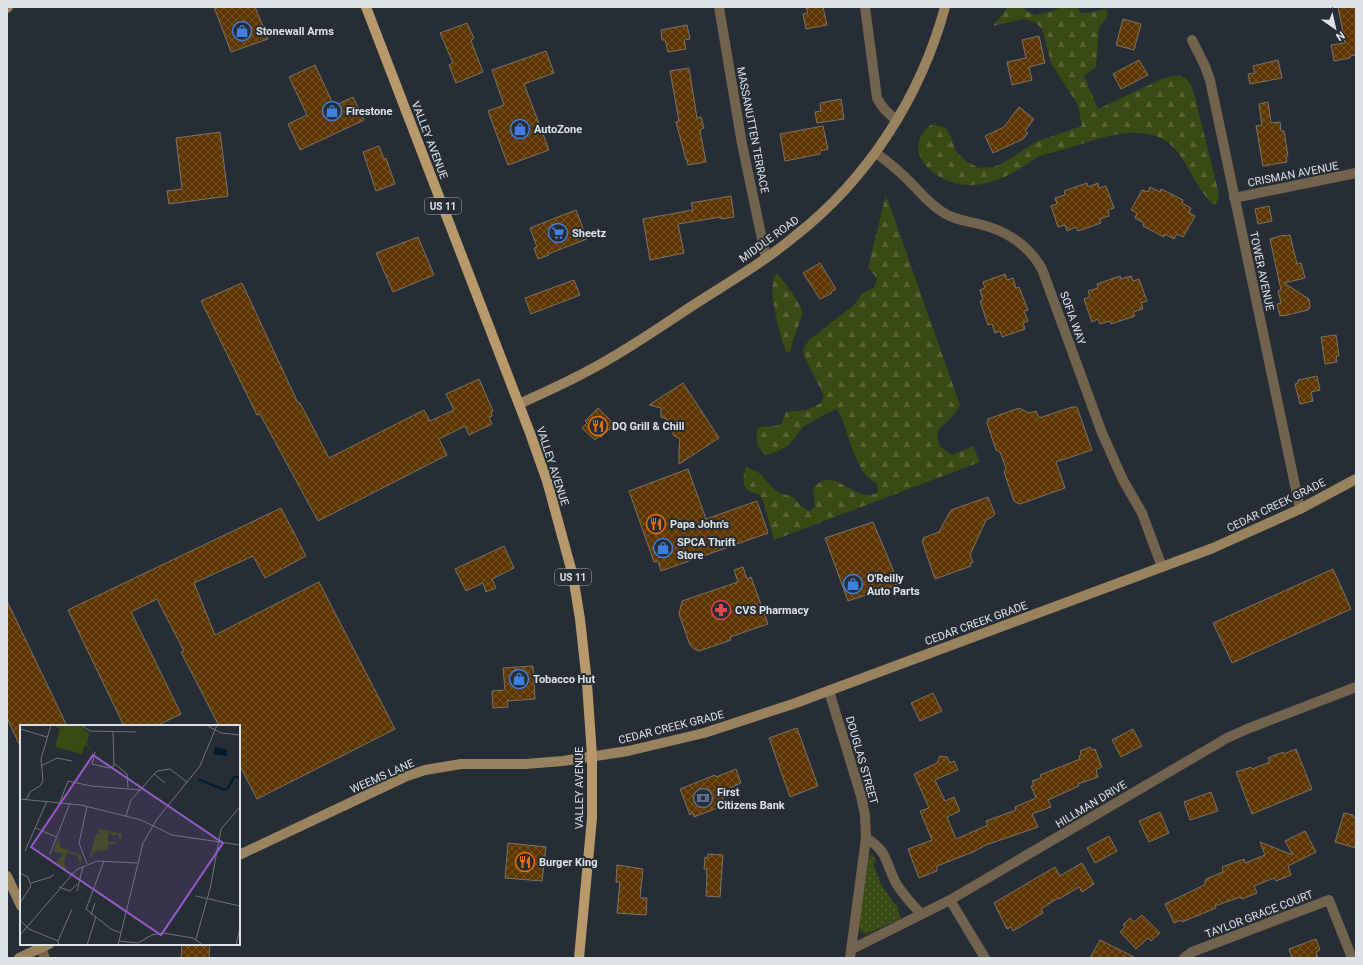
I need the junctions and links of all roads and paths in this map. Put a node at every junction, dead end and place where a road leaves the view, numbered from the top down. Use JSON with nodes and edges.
{"nodes":[{"id":1,"x":366,"y":7,"type":"edge"},
{"id":2,"x":719,"y":7,"type":"edge"},
{"id":3,"x":865,"y":7,"type":"edge"},
{"id":4,"x":945,"y":7,"type":"edge"},
{"id":5,"x":1192,"y":40,"type":"dead end"},
{"id":6,"x":897,"y":120,"type":"junction"},
{"id":7,"x":876,"y":153,"type":"junction"},
{"id":8,"x":1356,"y":174,"type":"edge"},
{"id":9,"x":1234,"y":198,"type":"junction"},
{"id":10,"x":766,"y":258,"type":"junction"},
{"id":11,"x":519,"y":404,"type":"junction"},
{"id":12,"x":1356,"y":479,"type":"edge"},
{"id":13,"x":1300,"y":509,"type":"junction"},
{"id":14,"x":1162,"y":567,"type":"junction"},
{"id":15,"x":1356,"y":687,"type":"edge"},
{"id":16,"x":828,"y":691,"type":"junction"},
{"id":17,"x":592,"y":756,"type":"junction"},
{"id":18,"x":866,"y":838,"type":"junction"},
{"id":19,"x":240,"y":855,"type":"edge"},
{"id":20,"x":7,"y":876,"type":"edge"},
{"id":21,"x":950,"y":900,"type":"junction"},
{"id":22,"x":20,"y":904,"type":"edge"},
{"id":23,"x":921,"y":914,"type":"junction"},
{"id":24,"x":43,"y":945,"type":"edge"},
{"id":25,"x":851,"y":953,"type":"edge"},
{"id":26,"x":19,"y":958,"type":"edge"},
{"id":27,"x":45,"y":958,"type":"edge"},
{"id":28,"x":579,"y":958,"type":"edge"},
{"id":29,"x":985,"y":958,"type":"edge"},
{"id":30,"x":1184,"y":958,"type":"edge"},
{"id":31,"x":1352,"y":958,"type":"edge"}],
"edges":[{"from":1,"to":11,"type":"main road","name":"VALLEY AVENUE","number":"US 11"},
{"from":2,"to":10,"type":"street","name":"MASSANUTTEN TERRACE"},
{"from":3,"to":6,"type":"street"},
{"from":4,"to":6,"type":"main road","name":"MIDDLE ROAD"},
{"from":5,"to":9,"type":"street","name":"TOWER AVENUE"},
{"from":6,"to":7,"type":"main road","name":"MIDDLE ROAD"},
{"from":7,"to":10,"type":"main road","name":"MIDDLE ROAD"},
{"from":7,"to":14,"type":"street","name":"SOFIA WAY"},
{"from":8,"to":9,"type":"street","name":"CRISMAN AVENUE"},
{"from":9,"to":13,"type":"street","name":"TOWER AVENUE"},
{"from":10,"to":11,"type":"main road","name":"MIDDLE ROAD"},
{"from":11,"to":17,"type":"main road","name":"VALLEY AVENUE","number":"US 11"},
{"from":12,"to":13,"type":"main road","name":"CEDAR CREEK GRADE"},
{"from":13,"to":14,"type":"main road","name":"CEDAR CREEK GRADE"},
{"from":14,"to":16,"type":"main road","name":"CEDAR CREEK GRADE"},
{"from":15,"to":21,"type":"street","name":"HILLMAN DRIVE"},
{"from":16,"to":17,"type":"main road","name":"CEDAR CREEK GRADE"},
{"from":16,"to":18,"type":"street","name":"DOUGLAS STREET"},
{"from":17,"to":19,"type":"main road","name":"WEEMS LANE"},
{"from":17,"to":28,"type":"main road","name":"VALLEY AVENUE","number":"US 11"},
{"from":18,"to":23,"type":"street"},
{"from":18,"to":25,"type":"street","name":"DOUGLAS STREET"},
{"from":20,"to":22,"type":"main road"},
{"from":21,"to":23,"type":"street","name":"HILLMAN DRIVE"},
{"from":21,"to":29,"type":"street"},
{"from":23,"to":25,"type":"street","name":"HILLMAN DRIVE"},
{"from":24,"to":26,"type":"main road"},
{"from":24,"to":27,"type":"street"},
{"from":30,"to":31,"type":"street","name":"TAYLOR GRACE COURT"}]}
